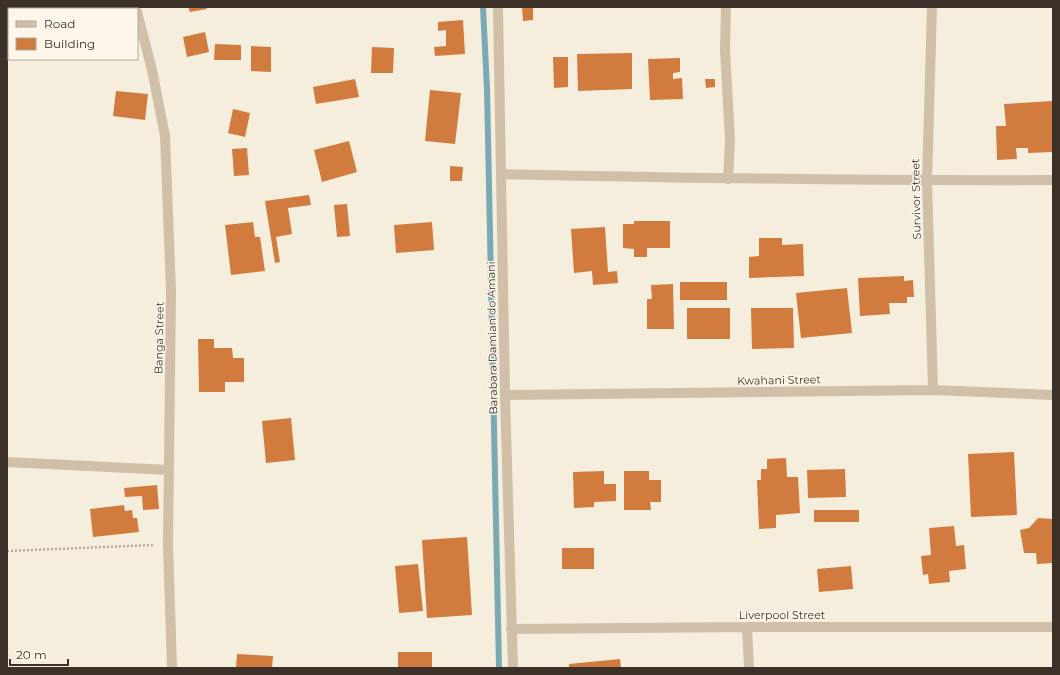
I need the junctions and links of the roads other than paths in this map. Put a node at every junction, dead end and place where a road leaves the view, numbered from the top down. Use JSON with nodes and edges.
{"nodes":[{"id":1,"x":498,"y":7,"type":"edge"},
{"id":2,"x":726,"y":7,"type":"edge"},
{"id":3,"x":932,"y":7,"type":"edge"},
{"id":4,"x":138,"y":16,"type":"edge"},
{"id":5,"x":502,"y":174,"type":"junction"},
{"id":6,"x":728,"y":179,"type":"junction"},
{"id":7,"x":1053,"y":180,"type":"edge"},
{"id":8,"x":927,"y":181,"type":"junction"},
{"id":9,"x":933,"y":390,"type":"junction"},
{"id":10,"x":1053,"y":394,"type":"edge"},
{"id":11,"x":505,"y":395,"type":"junction"},
{"id":12,"x":7,"y":462,"type":"edge"},
{"id":13,"x":169,"y":470,"type":"junction"},
{"id":14,"x":747,"y":627,"type":"junction"},
{"id":15,"x":1053,"y":627,"type":"edge"},
{"id":16,"x":512,"y":629,"type":"junction"},
{"id":17,"x":172,"y":668,"type":"edge"},
{"id":18,"x":513,"y":668,"type":"edge"},
{"id":19,"x":749,"y":668,"type":"edge"}],
"edges":[{"from":1,"to":5,"type":"street","name":"Barabara Damian do Amani"},
{"from":2,"to":6,"type":"street"},
{"from":3,"to":8,"type":"street","name":"Survivor Street"},
{"from":4,"to":13,"type":"street","name":"Banga Street"},
{"from":5,"to":6,"type":"street"},
{"from":5,"to":11,"type":"street","name":"Barabara Damian do Amani"},
{"from":6,"to":8,"type":"street"},
{"from":7,"to":8,"type":"street"},
{"from":8,"to":9,"type":"street","name":"Survivor Street"},
{"from":9,"to":10,"type":"street","name":"Kwahani Street"},
{"from":9,"to":11,"type":"street","name":"Kwahani Street"},
{"from":11,"to":16,"type":"street","name":"Barabara Damian do Amani"},
{"from":12,"to":13,"type":"street"},
{"from":13,"to":17,"type":"street","name":"Banga Street"},
{"from":14,"to":15,"type":"street","name":"Liverpool Street"},
{"from":14,"to":16,"type":"street","name":"Liverpool Street"},
{"from":14,"to":19,"type":"street"},
{"from":16,"to":18,"type":"street","name":"Barabara Damian do Amani"}]}
